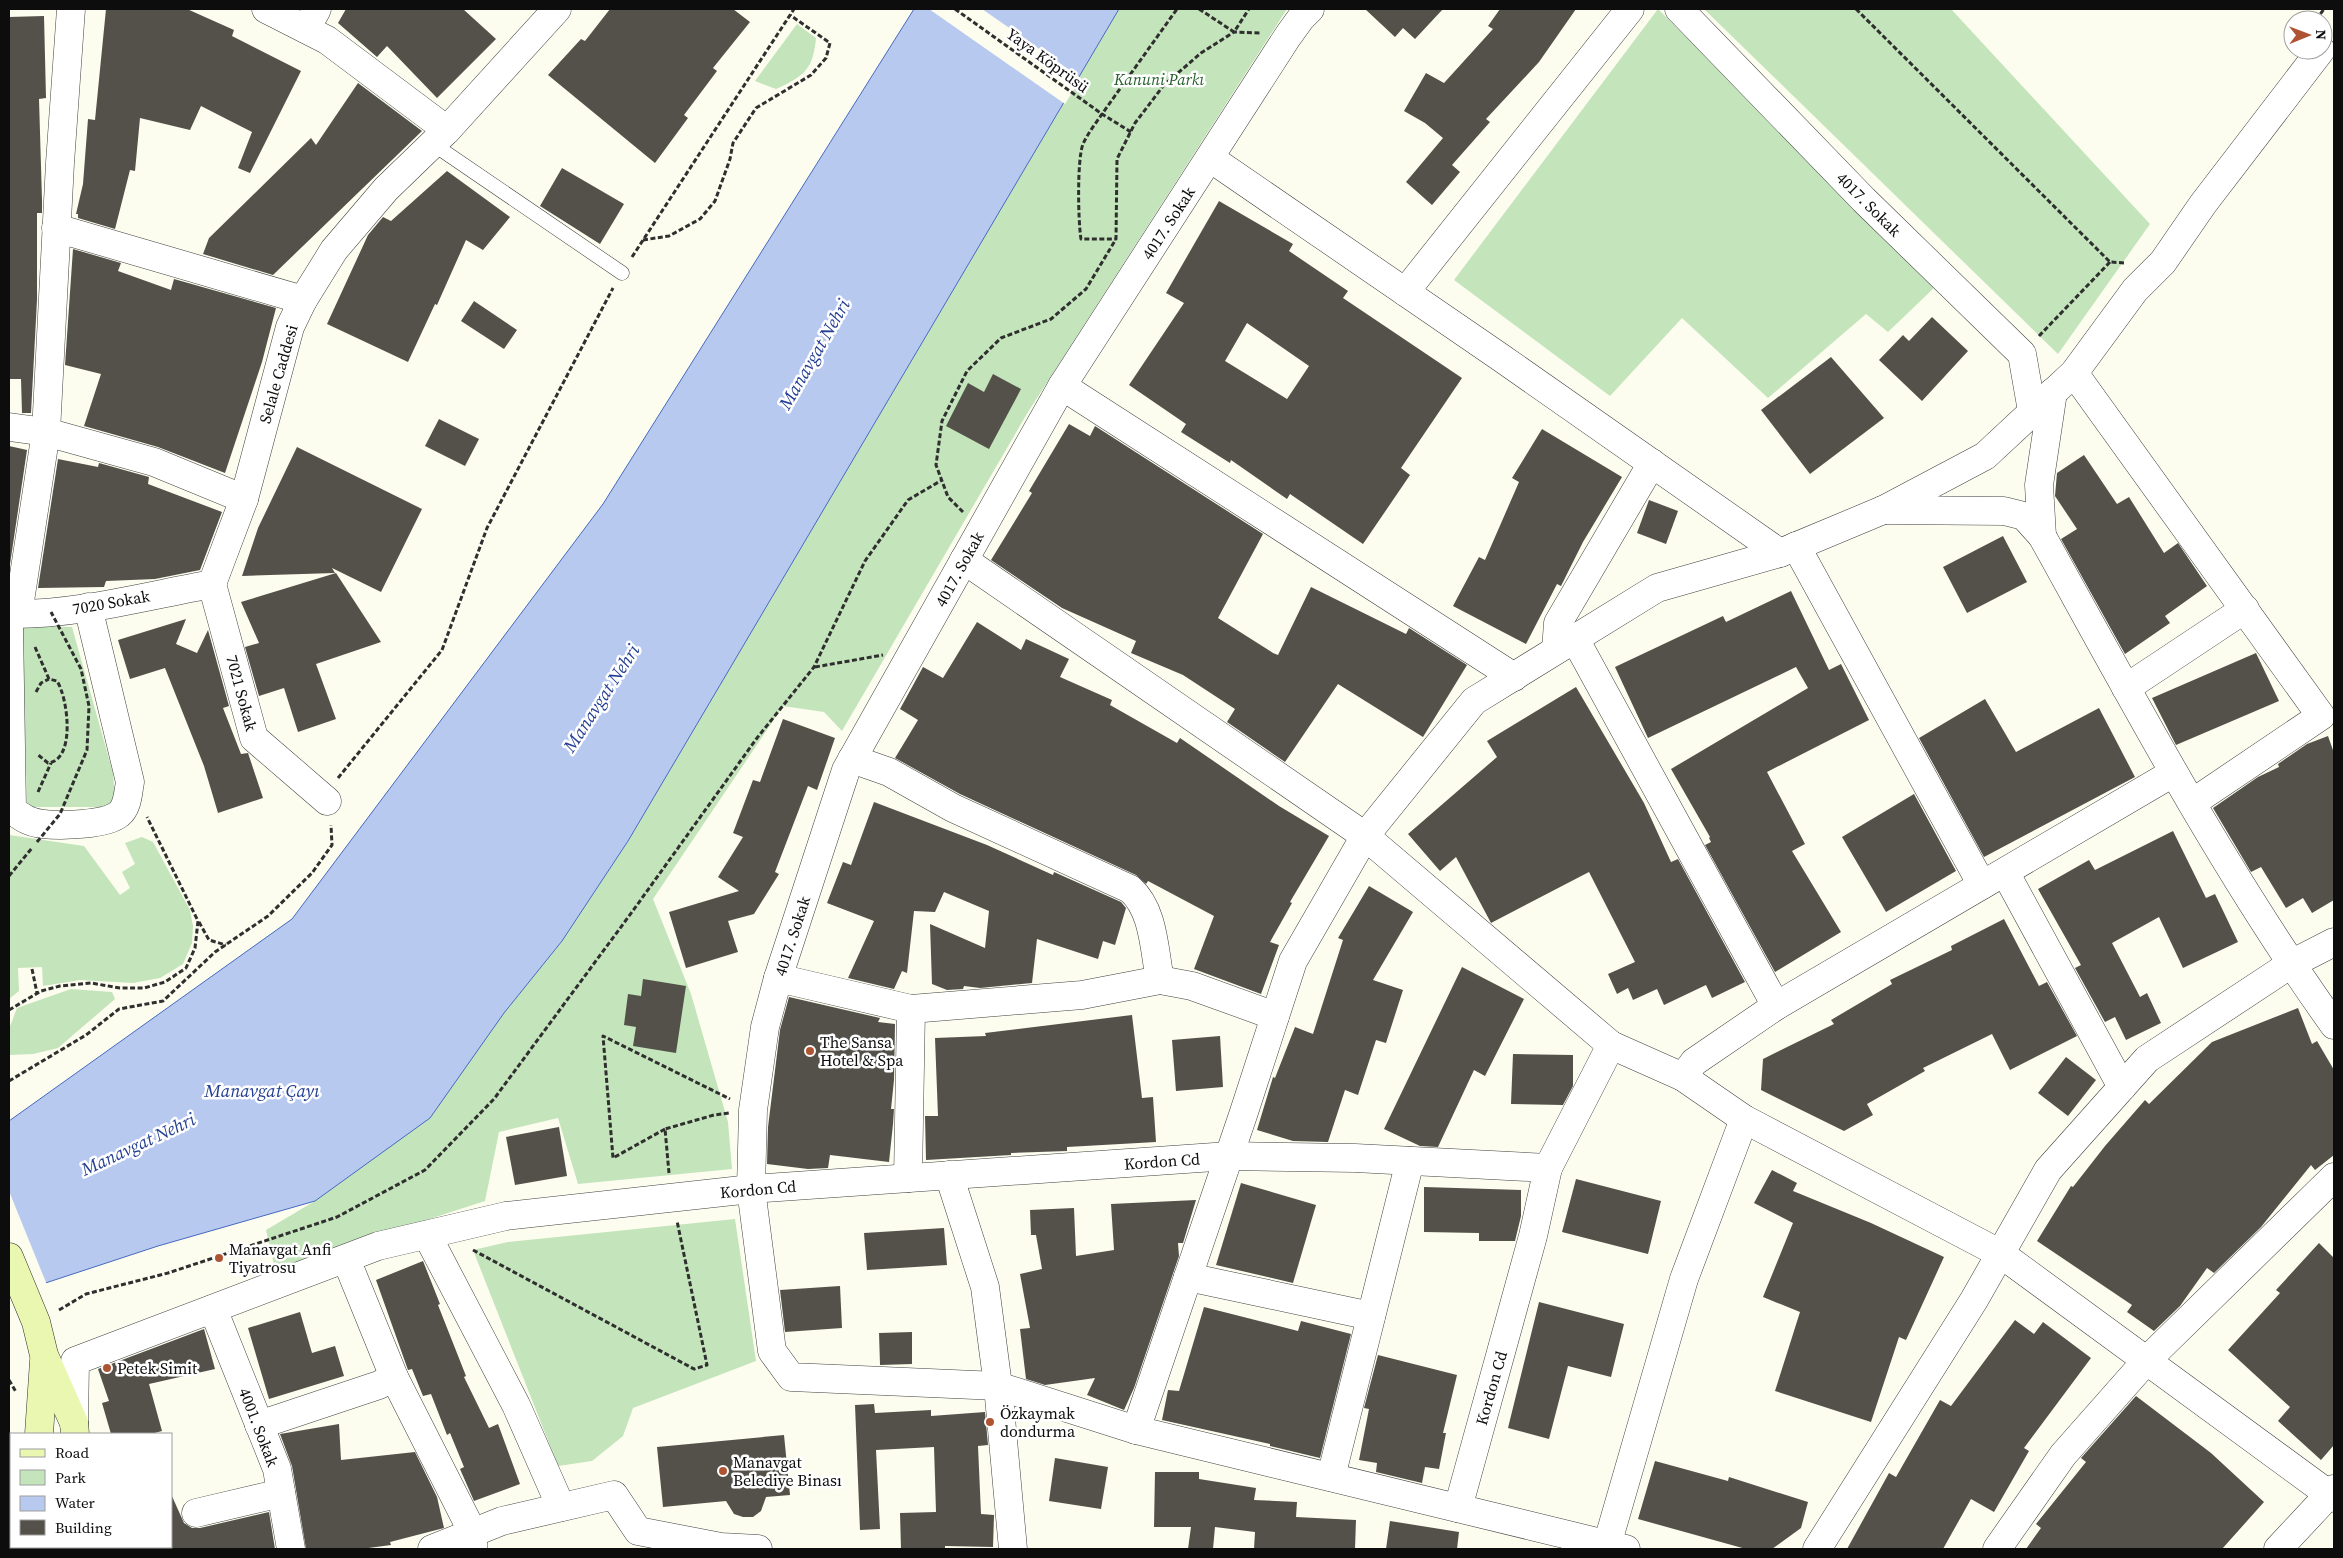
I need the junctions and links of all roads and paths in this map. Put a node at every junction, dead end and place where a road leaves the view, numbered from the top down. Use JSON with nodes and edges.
{"nodes":[{"id":1,"x":70,"y":9,"type":"edge"},
{"id":2,"x":266,"y":9,"type":"edge"},
{"id":3,"x":557,"y":9,"type":"edge"},
{"id":4,"x":794,"y":9,"type":"edge"},
{"id":5,"x":955,"y":9,"type":"edge"},
{"id":6,"x":1177,"y":9,"type":"edge"},
{"id":7,"x":1199,"y":9,"type":"edge"},
{"id":8,"x":1249,"y":9,"type":"edge"},
{"id":9,"x":1310,"y":9,"type":"edge"},
{"id":10,"x":1630,"y":9,"type":"edge"},
{"id":11,"x":1679,"y":9,"type":"edge"},
{"id":12,"x":1856,"y":9,"type":"edge"},
{"id":13,"x":790,"y":15,"type":"junction"},
{"id":14,"x":311,"y":19,"type":"edge"},
{"id":15,"x":1234,"y":32,"type":"junction"},
{"id":16,"x":1288,"y":36,"type":"junction"},
{"id":17,"x":2314,"y":60,"type":"edge"},
{"id":18,"x":1102,"y":114,"type":"junction"},
{"id":19,"x":1131,"y":132,"type":"junction"},
{"id":20,"x":440,"y":137,"type":"junction"},
{"id":21,"x":1210,"y":158,"type":"junction"},
{"id":22,"x":56,"y":228,"type":"junction"},
{"id":23,"x":1116,"y":239,"type":"junction"},
{"id":24,"x":643,"y":240,"type":"junction"},
{"id":25,"x":622,"y":273,"type":"junction"},
{"id":26,"x":1405,"y":292,"type":"junction"},
{"id":27,"x":303,"y":300,"type":"junction"},
{"id":28,"x":2022,"y":354,"type":"junction"},
{"id":29,"x":2074,"y":373,"type":"junction"},
{"id":30,"x":1062,"y":386,"type":"junction"},
{"id":31,"x":2053,"y":392,"type":"junction"},
{"id":32,"x":2032,"y":411,"type":"junction"},
{"id":33,"x":9,"y":427,"type":"edge"},
{"id":34,"x":46,"y":432,"type":"junction"},
{"id":35,"x":1652,"y":463,"type":"junction"},
{"id":36,"x":942,"y":480,"type":"junction"},
{"id":37,"x":244,"y":499,"type":"junction"},
{"id":38,"x":1883,"y":510,"type":"junction"},
{"id":39,"x":981,"y":530,"type":"junction"},
{"id":40,"x":2042,"y":536,"type":"junction"},
{"id":41,"x":1788,"y":549,"type":"junction"},
{"id":42,"x":964,"y":560,"type":"junction"},
{"id":43,"x":212,"y":584,"type":"junction"},
{"id":44,"x":88,"y":607,"type":"junction"},
{"id":45,"x":2245,"y":609,"type":"junction"},
{"id":46,"x":12,"y":618,"type":"edge"},
{"id":47,"x":54,"y":618,"type":"junction"},
{"id":48,"x":1565,"y":645,"type":"junction"},
{"id":49,"x":914,"y":650,"type":"junction"},
{"id":50,"x":44,"y":664,"type":"dead end"},
{"id":51,"x":814,"y":667,"type":"junction"},
{"id":52,"x":1514,"y":677,"type":"junction"},
{"id":53,"x":49,"y":679,"type":"junction"},
{"id":54,"x":2126,"y":688,"type":"junction"},
{"id":55,"x":33,"y":700,"type":"dead end"},
{"id":56,"x":2328,"y":724,"type":"edge"},
{"id":57,"x":34,"y":747,"type":"dead end"},
{"id":58,"x":852,"y":759,"type":"junction"},
{"id":59,"x":51,"y":763,"type":"junction"},
{"id":60,"x":2173,"y":773,"type":"junction"},
{"id":61,"x":37,"y":796,"type":"dead end"},
{"id":62,"x":327,"y":801,"type":"junction"},
{"id":63,"x":2192,"y":803,"type":"junction"},
{"id":64,"x":56,"y":812,"type":"dead end"},
{"id":65,"x":65,"y":812,"type":"dead end"},
{"id":66,"x":146,"y":814,"type":"dead end"},
{"id":67,"x":1365,"y":836,"type":"junction"},
{"id":68,"x":9,"y":876,"type":"edge"},
{"id":69,"x":1994,"y":879,"type":"junction"},
{"id":70,"x":198,"y":921,"type":"junction"},
{"id":71,"x":2334,"y":942,"type":"edge"},
{"id":72,"x":226,"y":945,"type":"junction"},
{"id":73,"x":2291,"y":964,"type":"junction"},
{"id":74,"x":32,"y":969,"type":"dead end"},
{"id":75,"x":778,"y":978,"type":"junction"},
{"id":76,"x":1160,"y":980,"type":"junction"},
{"id":77,"x":37,"y":993,"type":"junction"},
{"id":78,"x":1776,"y":1006,"type":"junction"},
{"id":79,"x":911,"y":1009,"type":"junction"},
{"id":80,"x":9,"y":1010,"type":"edge"},
{"id":81,"x":1275,"y":1016,"type":"junction"},
{"id":82,"x":2334,"y":1025,"type":"edge"},
{"id":83,"x":1611,"y":1045,"type":"junction"},
{"id":84,"x":1683,"y":1077,"type":"junction"},
{"id":85,"x":9,"y":1081,"type":"edge"},
{"id":86,"x":2122,"y":1087,"type":"junction"},
{"id":87,"x":753,"y":1110,"type":"junction"},
{"id":88,"x":1744,"y":1119,"type":"junction"},
{"id":89,"x":665,"y":1128,"type":"junction"},
{"id":90,"x":1229,"y":1156,"type":"junction"},
{"id":91,"x":1410,"y":1161,"type":"junction"},
{"id":92,"x":1548,"y":1168,"type":"junction"},
{"id":93,"x":949,"y":1175,"type":"junction"},
{"id":94,"x":2334,"y":1177,"type":"edge"},
{"id":95,"x":908,"y":1178,"type":"junction"},
{"id":96,"x":751,"y":1189,"type":"junction"},
{"id":97,"x":672,"y":1198,"type":"junction"},
{"id":98,"x":433,"y":1234,"type":"junction"},
{"id":99,"x":2001,"y":1254,"type":"junction"},
{"id":100,"x":9,"y":1257,"type":"edge"},
{"id":101,"x":346,"y":1259,"type":"junction"},
{"id":102,"x":1188,"y":1277,"type":"junction"},
{"id":103,"x":213,"y":1309,"type":"junction"},
{"id":104,"x":1371,"y":1316,"type":"junction"},
{"id":105,"x":46,"y":1317,"type":"junction"},
{"id":106,"x":44,"y":1355,"type":"junction"},
{"id":107,"x":2146,"y":1360,"type":"junction"},
{"id":108,"x":394,"y":1377,"type":"junction"},
{"id":109,"x":998,"y":1386,"type":"junction"},
{"id":110,"x":259,"y":1425,"type":"junction"},
{"id":111,"x":75,"y":1429,"type":"edge"},
{"id":112,"x":1136,"y":1430,"type":"junction"},
{"id":113,"x":39,"y":1433,"type":"edge"},
{"id":114,"x":1331,"y":1478,"type":"junction"},
{"id":115,"x":281,"y":1493,"type":"junction"},
{"id":116,"x":2332,"y":1494,"type":"edge"},
{"id":117,"x":561,"y":1507,"type":"junction"},
{"id":118,"x":1458,"y":1508,"type":"junction"},
{"id":119,"x":196,"y":1513,"type":"dead end"},
{"id":120,"x":473,"y":1541,"type":"edge"},
{"id":121,"x":1617,"y":1547,"type":"edge"},
{"id":122,"x":721,"y":1548,"type":"edge"},
{"id":123,"x":291,"y":1549,"type":"edge"},
{"id":124,"x":432,"y":1549,"type":"edge"},
{"id":125,"x":758,"y":1549,"type":"edge"},
{"id":126,"x":1013,"y":1549,"type":"edge"},
{"id":127,"x":1817,"y":1549,"type":"edge"},
{"id":128,"x":1997,"y":1549,"type":"edge"},
{"id":129,"x":2278,"y":1549,"type":"edge"}],
"edges":[{"from":1,"to":22,"type":"street"},
{"from":2,"to":14,"type":"street"},
{"from":3,"to":20,"type":"street","name":"Selale Caddesi"},
{"from":4,"to":13,"type":"path"},
{"from":5,"to":18,"type":"path","name":"Yaya Köprüsü"},
{"from":6,"to":18,"type":"path"},
{"from":7,"to":15,"type":"path"},
{"from":8,"to":15,"type":"path"},
{"from":9,"to":16,"type":"street","name":"4017. Sokak"},
{"from":10,"to":26,"type":"street"},
{"from":11,"to":28,"type":"street","name":"4017. Sokak"},
{"from":12,"to":28,"type":"path"},
{"from":13,"to":24,"type":"path"},
{"from":13,"to":24,"type":"path"},
{"from":14,"to":20,"type":"street"},
{"from":15,"to":16,"type":"path"},
{"from":15,"to":19,"type":"path"},
{"from":16,"to":21,"type":"street","name":"4017. Sokak"},
{"from":17,"to":29,"type":"street"},
{"from":18,"to":19,"type":"path","name":"Yaya Köprüsü"},
{"from":18,"to":23,"type":"path"},
{"from":19,"to":23,"type":"path"},
{"from":20,"to":25,"type":"lane"},
{"from":20,"to":27,"type":"street","name":"Selale Caddesi"},
{"from":21,"to":26,"type":"street"},
{"from":21,"to":30,"type":"street","name":"4017. Sokak"},
{"from":22,"to":27,"type":"street"},
{"from":22,"to":34,"type":"street"},
{"from":23,"to":36,"type":"path"},
{"from":24,"to":25,"type":"path"},
{"from":25,"to":62,"type":"path"},
{"from":26,"to":35,"type":"street"},
{"from":27,"to":37,"type":"street","name":"Selale Caddesi"},
{"from":28,"to":32,"type":"street"},
{"from":29,"to":31,"type":"street"},
{"from":29,"to":45,"type":"street"},
{"from":30,"to":39,"type":"street","name":"4017. Sokak"},
{"from":30,"to":52,"type":"street"},
{"from":31,"to":32,"type":"street"},
{"from":31,"to":40,"type":"street"},
{"from":32,"to":38,"type":"street"},
{"from":33,"to":34,"type":"street"},
{"from":34,"to":37,"type":"street"},
{"from":34,"to":46,"type":"street"},
{"from":35,"to":41,"type":"street"},
{"from":35,"to":48,"type":"street"},
{"from":36,"to":39,"type":"path"},
{"from":36,"to":51,"type":"path"},
{"from":37,"to":43,"type":"street","name":"Selale Caddesi"},
{"from":38,"to":40,"type":"street"},
{"from":38,"to":41,"type":"street"},
{"from":39,"to":42,"type":"street","name":"4017. Sokak"},
{"from":40,"to":54,"type":"street"},
{"from":41,"to":48,"type":"street"},
{"from":41,"to":69,"type":"street"},
{"from":42,"to":49,"type":"street","name":"4017. Sokak"},
{"from":42,"to":67,"type":"street"},
{"from":43,"to":44,"type":"street","name":"7020 Sokak"},
{"from":43,"to":62,"type":"street","name":"7021 Sokak"},
{"from":44,"to":46,"type":"street"},
{"from":44,"to":47,"type":"street","name":"7020 Sokak"},
{"from":45,"to":54,"type":"street"},
{"from":45,"to":56,"type":"street"},
{"from":46,"to":47,"type":"street","name":"7020 Sokak"},
{"from":47,"to":68,"type":"path","bridge":true},
{"from":48,"to":52,"type":"street"},
{"from":48,"to":78,"type":"street"},
{"from":49,"to":51,"type":"path"},
{"from":49,"to":58,"type":"street","name":"4017. Sokak"},
{"from":50,"to":53,"type":"path"},
{"from":51,"to":105,"type":"path"},
{"from":52,"to":67,"type":"street"},
{"from":53,"to":55,"type":"path"},
{"from":53,"to":59,"type":"path"},
{"from":54,"to":60,"type":"street"},
{"from":56,"to":63,"type":"street"},
{"from":57,"to":59,"type":"path"},
{"from":58,"to":75,"type":"street","name":"4017. Sokak"},
{"from":58,"to":76,"type":"street"},
{"from":59,"to":61,"type":"path"},
{"from":60,"to":63,"type":"street"},
{"from":60,"to":69,"type":"street"},
{"from":62,"to":72,"type":"path"},
{"from":63,"to":73,"type":"street"},
{"from":64,"to":65,"type":"path"},
{"from":66,"to":70,"type":"path"},
{"from":67,"to":81,"type":"street"},
{"from":67,"to":83,"type":"street"},
{"from":69,"to":78,"type":"street"},
{"from":69,"to":86,"type":"street"},
{"from":70,"to":72,"type":"path"},
{"from":70,"to":77,"type":"path"},
{"from":71,"to":73,"type":"street"},
{"from":72,"to":85,"type":"path"},
{"from":73,"to":82,"type":"street"},
{"from":73,"to":86,"type":"street"},
{"from":74,"to":77,"type":"path"},
{"from":75,"to":79,"type":"street"},
{"from":75,"to":87,"type":"street","name":"4017. Sokak"},
{"from":76,"to":79,"type":"street"},
{"from":76,"to":81,"type":"street"},
{"from":77,"to":80,"type":"path"},
{"from":78,"to":84,"type":"street"},
{"from":79,"to":95,"type":"street"},
{"from":81,"to":90,"type":"street"},
{"from":83,"to":84,"type":"street"},
{"from":83,"to":92,"type":"street"},
{"from":84,"to":88,"type":"street"},
{"from":86,"to":99,"type":"street"},
{"from":87,"to":89,"type":"path"},
{"from":87,"to":89,"type":"path"},
{"from":87,"to":96,"type":"street","name":"4017. Sokak"},
{"from":88,"to":99,"type":"street"},
{"from":88,"to":121,"type":"street"},
{"from":89,"to":97,"type":"path"},
{"from":90,"to":91,"type":"street","name":"Kordon Cd"},
{"from":90,"to":93,"type":"street","name":"Kordon Cd"},
{"from":90,"to":102,"type":"street"},
{"from":91,"to":92,"type":"street","name":"Kordon Cd"},
{"from":91,"to":104,"type":"street"},
{"from":92,"to":118,"type":"street","name":"Kordon Cd"},
{"from":93,"to":95,"type":"street","name":"Kordon Cd"},
{"from":93,"to":109,"type":"street"},
{"from":94,"to":107,"type":"street"},
{"from":95,"to":96,"type":"street","name":"Kordon Cd"},
{"from":96,"to":97,"type":"street","name":"Kordon Cd"},
{"from":96,"to":109,"type":"street","name":"4017. Sokak"},
{"from":97,"to":98,"type":"street","name":"Kordon Cd"},
{"from":97,"to":98,"type":"path"},
{"from":98,"to":101,"type":"street","name":"Kordon Cd"},
{"from":98,"to":117,"type":"street"},
{"from":99,"to":107,"type":"street"},
{"from":99,"to":127,"type":"street"},
{"from":100,"to":105,"type":"main road"},
{"from":101,"to":103,"type":"street","name":"Kordon Cd"},
{"from":101,"to":108,"type":"street"},
{"from":102,"to":104,"type":"street"},
{"from":102,"to":112,"type":"street"},
{"from":103,"to":110,"type":"street","name":"4001. Sokak"},
{"from":103,"to":111,"type":"street","name":"Kordon Cd"},
{"from":104,"to":114,"type":"street"},
{"from":105,"to":106,"type":"main road"},
{"from":106,"to":111,"type":"main road"},
{"from":106,"to":113,"type":"main road"},
{"from":107,"to":116,"type":"street"},
{"from":107,"to":128,"type":"street"},
{"from":108,"to":110,"type":"street"},
{"from":108,"to":120,"type":"street"},
{"from":109,"to":112,"type":"street"},
{"from":109,"to":126,"type":"street"},
{"from":110,"to":115,"type":"street","name":"4001. Sokak"},
{"from":112,"to":114,"type":"street"},
{"from":114,"to":118,"type":"street"},
{"from":115,"to":119,"type":"street"},
{"from":115,"to":123,"type":"street","name":"4001. Sokak"},
{"from":116,"to":129,"type":"street"},
{"from":117,"to":120,"type":"street"},
{"from":117,"to":122,"type":"street"},
{"from":118,"to":121,"type":"street"},
{"from":120,"to":124,"type":"street"},
{"from":122,"to":125,"type":"street"}]}
